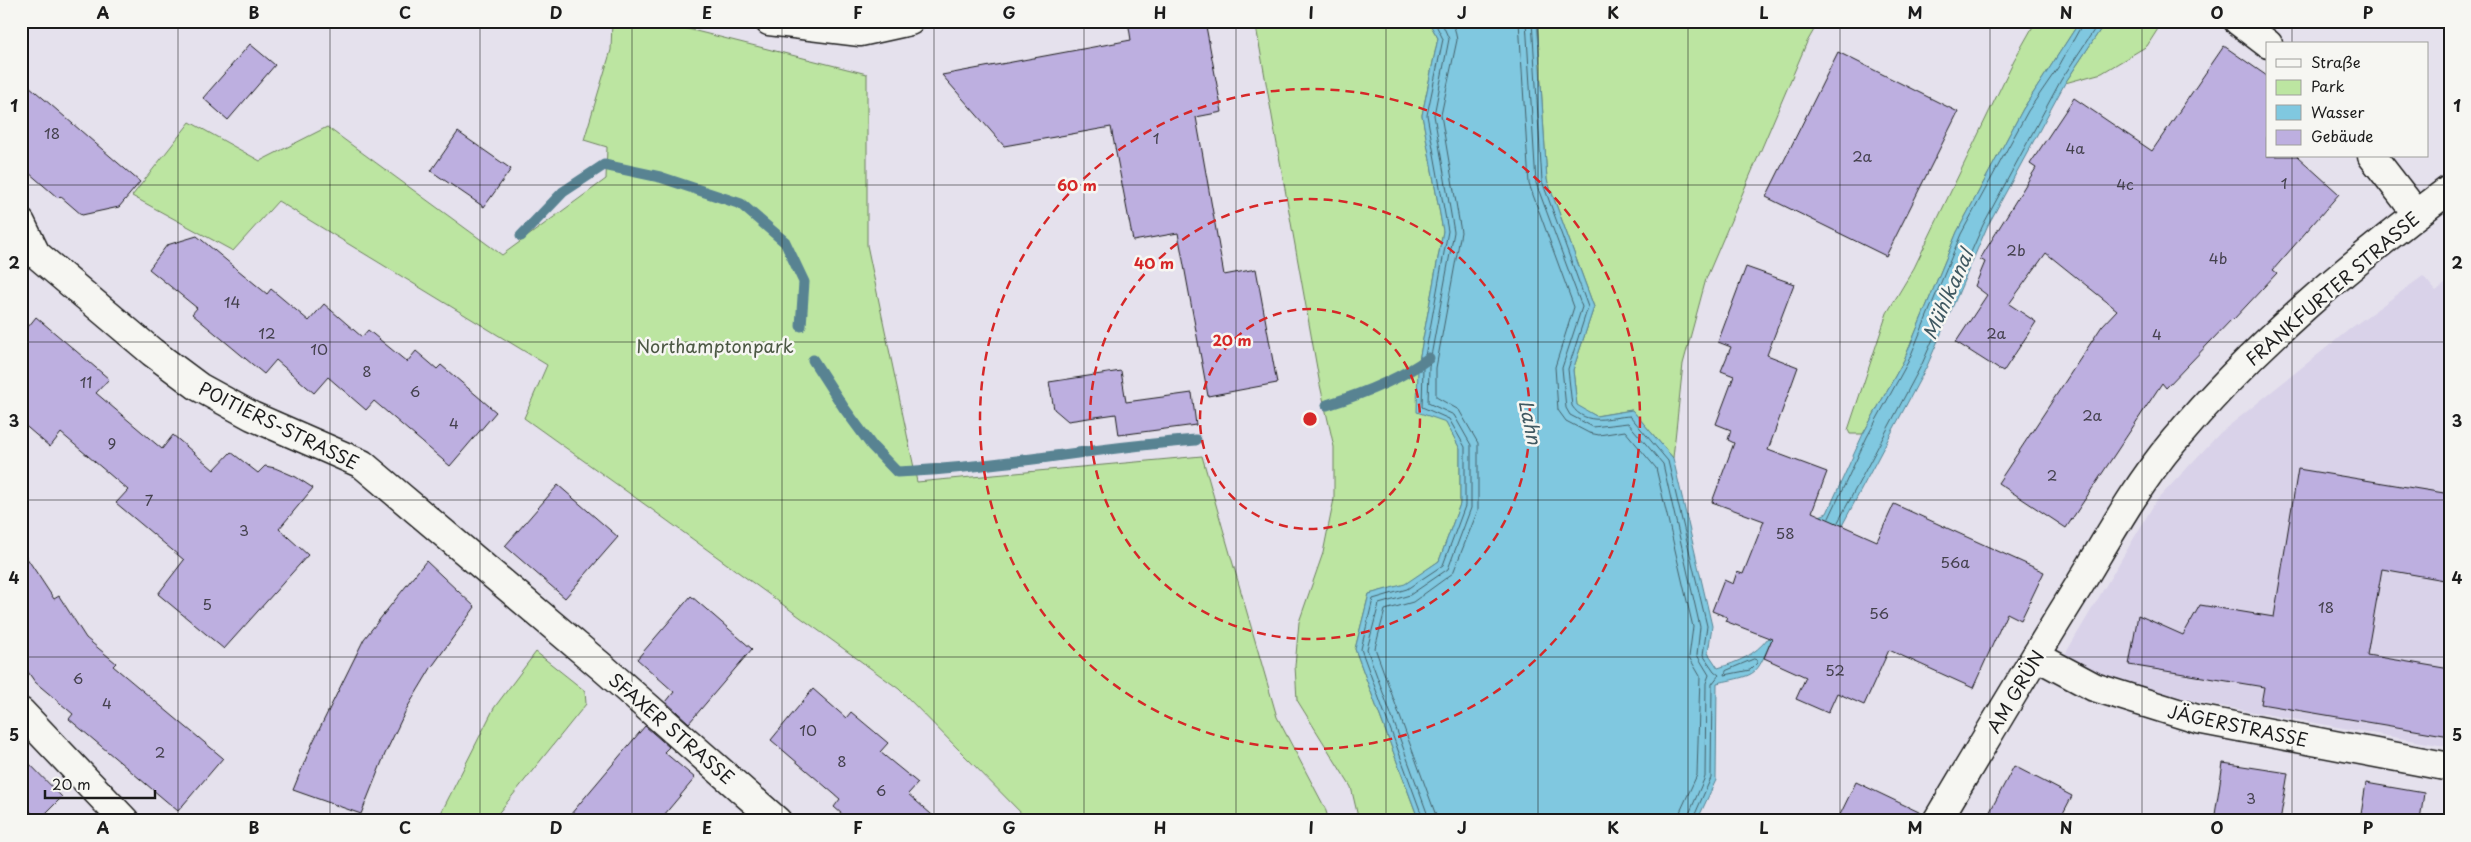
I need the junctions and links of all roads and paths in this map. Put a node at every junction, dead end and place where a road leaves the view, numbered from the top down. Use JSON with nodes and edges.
{"nodes":[{"id":1,"x":769,"y":21,"type":"edge"},
{"id":2,"x":910,"y":21,"type":"edge"},
{"id":3,"x":2238,"y":21,"type":"edge"},
{"id":4,"x":2266,"y":42,"type":"edge"},
{"id":5,"x":2374,"y":158,"type":"edge"},
{"id":6,"x":2450,"y":189,"type":"edge"},
{"id":7,"x":2417,"y":214,"type":"junction"},
{"id":8,"x":21,"y":223,"type":"edge"},
{"id":9,"x":28,"y":253,"type":"edge"},
{"id":10,"x":2094,"y":561,"type":"joint"},
{"id":11,"x":566,"y":637,"type":"joint"},
{"id":12,"x":2036,"y":656,"type":"junction"},
{"id":13,"x":21,"y":712,"type":"edge"},
{"id":14,"x":2450,"y":766,"type":"edge"},
{"id":15,"x":125,"y":821,"type":"edge"},
{"id":16,"x":777,"y":821,"type":"edge"},
{"id":17,"x":1936,"y":821,"type":"edge"}],
"edges":[{"from":1,"to":2,"type":"street"},
{"from":3,"to":4,"type":"street"},
{"from":5,"to":7,"type":"street"},
{"from":6,"to":7,"type":"street","name":"FRANKFURTER STRASSE"},
{"from":7,"to":10,"type":"street","name":"FRANKFURTER STRASSE"},
{"from":8,"to":9,"type":"street","name":"POITIERS-STRASSE"},
{"from":9,"to":11,"type":"street","name":"POITIERS-STRASSE"},
{"from":10,"to":12,"type":"street","name":"AM GRÜN"},
{"from":11,"to":16,"type":"street","name":"SFAXER STRASSE"},
{"from":12,"to":14,"type":"street","name":"JÄGERSTRASSE"},
{"from":12,"to":17,"type":"street","name":"AM GRÜN"},
{"from":13,"to":15,"type":"street"}]}
